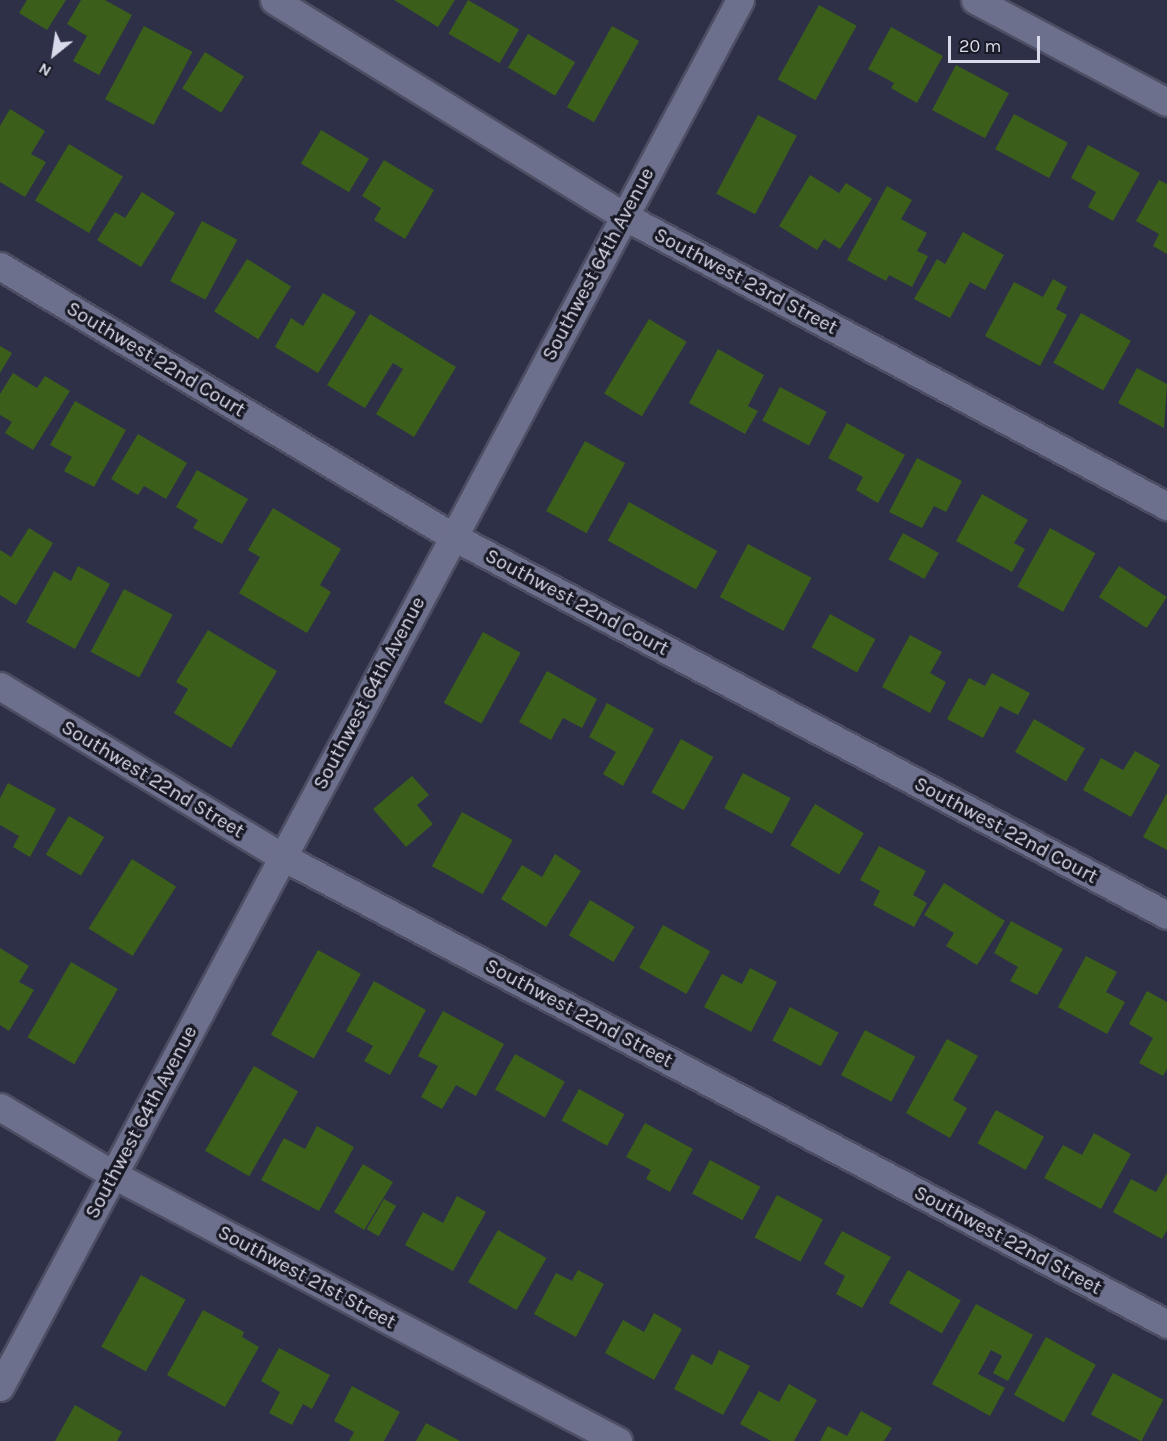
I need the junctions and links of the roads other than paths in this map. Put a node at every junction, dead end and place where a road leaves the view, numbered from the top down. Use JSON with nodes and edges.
{"nodes":[{"id":1,"x":274,"y":0,"type":"edge"},
{"id":2,"x":740,"y":0,"type":"edge"},
{"id":3,"x":975,"y":0,"type":"edge"},
{"id":4,"x":1167,"y":102,"type":"edge"},
{"id":5,"x":624,"y":216,"type":"junction"},
{"id":6,"x":0,"y":266,"type":"edge"},
{"id":7,"x":1167,"y":506,"type":"edge"},
{"id":8,"x":452,"y":536,"type":"junction"},
{"id":9,"x":0,"y":686,"type":"edge"},
{"id":10,"x":281,"y":856,"type":"junction"},
{"id":11,"x":1167,"y":915,"type":"edge"},
{"id":12,"x":0,"y":1107,"type":"edge"},
{"id":13,"x":114,"y":1175,"type":"junction"},
{"id":14,"x":1167,"y":1324,"type":"edge"},
{"id":15,"x":0,"y":1387,"type":"edge"},
{"id":16,"x":618,"y":1441,"type":"edge"}],
"edges":[{"from":1,"to":5,"type":"street","name":"Southwest 23rd Street"},
{"from":2,"to":5,"type":"street","name":"Southwest 64th Avenue"},
{"from":3,"to":4,"type":"street"},
{"from":5,"to":7,"type":"street","name":"Southwest 23rd Street"},
{"from":5,"to":8,"type":"street","name":"Southwest 64th Avenue"},
{"from":6,"to":8,"type":"street","name":"Southwest 22nd Court"},
{"from":8,"to":10,"type":"street","name":"Southwest 64th Avenue"},
{"from":8,"to":11,"type":"street","name":"Southwest 22nd Court"},
{"from":9,"to":10,"type":"street","name":"Southwest 22nd Street"},
{"from":10,"to":13,"type":"street","name":"Southwest 64th Avenue"},
{"from":10,"to":14,"type":"street","name":"Southwest 22nd Street"},
{"from":12,"to":13,"type":"street","name":"Southwest 21st Street"},
{"from":13,"to":15,"type":"street","name":"Southwest 64th Avenue"},
{"from":13,"to":16,"type":"street","name":"Southwest 21st Street"}]}
